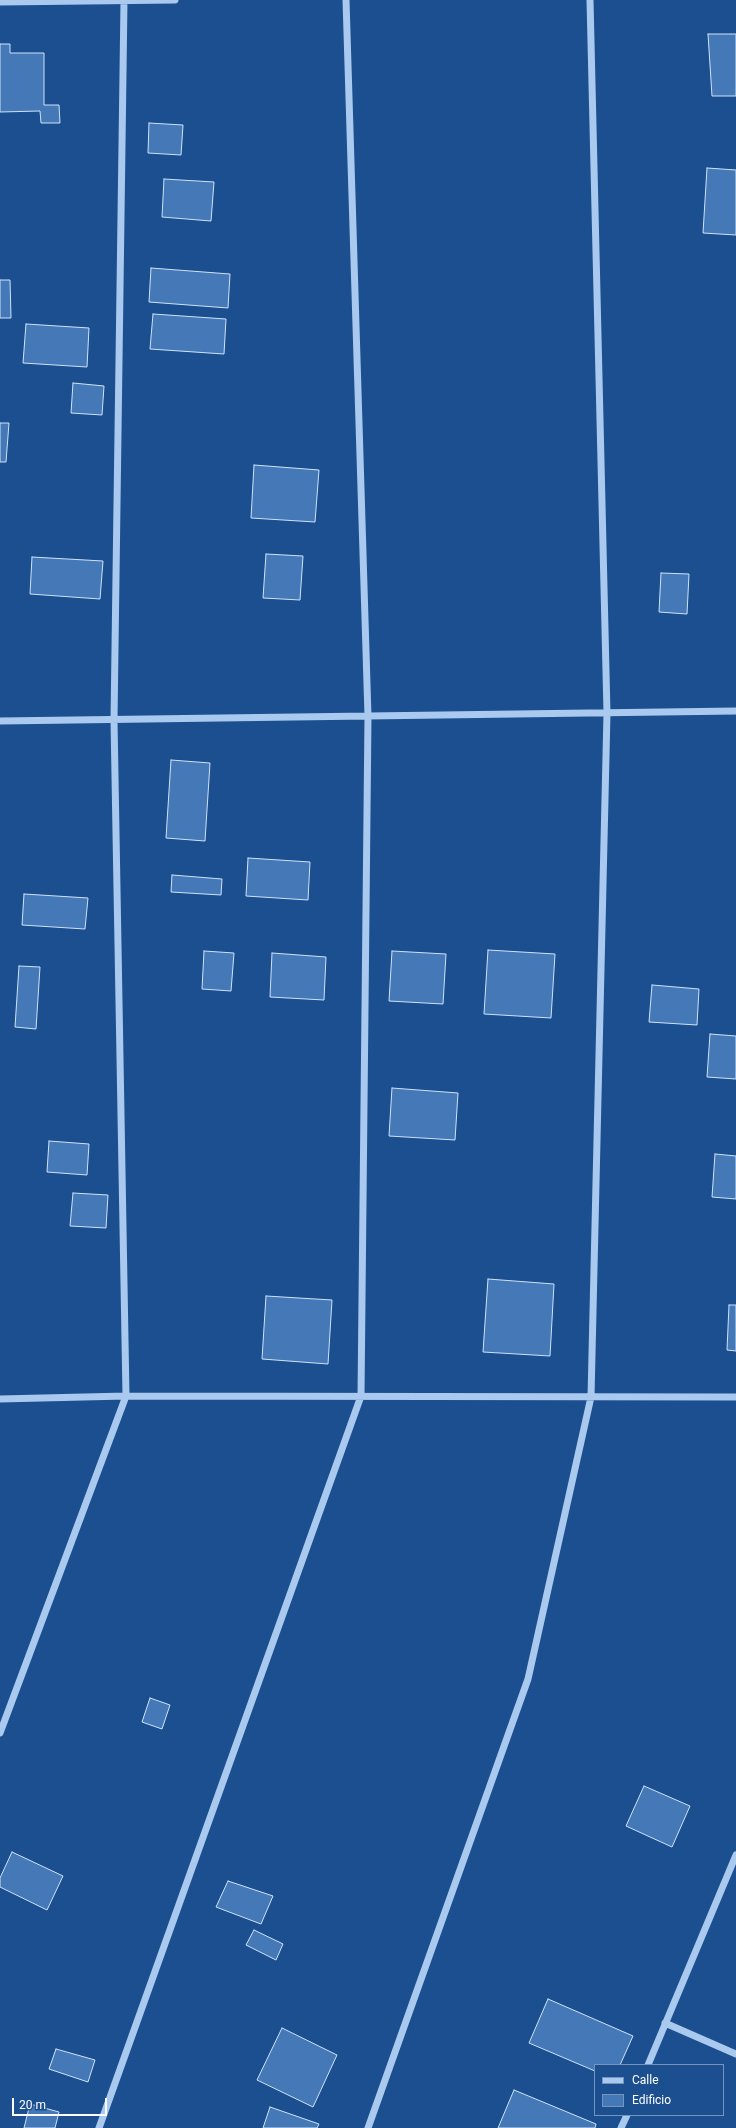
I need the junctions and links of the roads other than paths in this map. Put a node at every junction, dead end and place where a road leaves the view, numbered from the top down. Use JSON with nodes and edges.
{"nodes":[{"id":1,"x":175,"y":0,"type":"edge"},
{"id":2,"x":346,"y":0,"type":"edge"},
{"id":3,"x":590,"y":0,"type":"edge"},
{"id":4,"x":124,"y":1,"type":"edge"},
{"id":5,"x":3,"y":2,"type":"edge"},
{"id":6,"x":736,"y":711,"type":"edge"},
{"id":7,"x":607,"y":713,"type":"junction"},
{"id":8,"x":368,"y":716,"type":"junction"},
{"id":9,"x":114,"y":720,"type":"junction"},
{"id":10,"x":0,"y":721,"type":"edge"},
{"id":11,"x":126,"y":1396,"type":"junction"},
{"id":12,"x":361,"y":1396,"type":"junction"},
{"id":13,"x":591,"y":1396,"type":"junction"},
{"id":14,"x":736,"y":1397,"type":"edge"},
{"id":15,"x":0,"y":1399,"type":"edge"},
{"id":16,"x":0,"y":1733,"type":"edge"},
{"id":17,"x":735,"y":1860,"type":"edge"},
{"id":18,"x":665,"y":2023,"type":"junction"},
{"id":19,"x":736,"y":2054,"type":"edge"},
{"id":20,"x":648,"y":2064,"type":"edge"},
{"id":21,"x":627,"y":2116,"type":"edge"},
{"id":22,"x":99,"y":2128,"type":"edge"},
{"id":23,"x":368,"y":2128,"type":"edge"},
{"id":24,"x":621,"y":2128,"type":"edge"}],
"edges":[{"from":1,"to":4,"type":"street"},
{"from":2,"to":8,"type":"street"},
{"from":3,"to":7,"type":"street"},
{"from":4,"to":5,"type":"street"},
{"from":4,"to":9,"type":"street"},
{"from":6,"to":7,"type":"street"},
{"from":7,"to":8,"type":"street"},
{"from":7,"to":13,"type":"street"},
{"from":8,"to":9,"type":"street"},
{"from":8,"to":12,"type":"street"},
{"from":9,"to":10,"type":"street"},
{"from":9,"to":11,"type":"street"},
{"from":11,"to":12,"type":"street"},
{"from":11,"to":15,"type":"street"},
{"from":11,"to":16,"type":"street"},
{"from":12,"to":13,"type":"street"},
{"from":12,"to":22,"type":"street"},
{"from":13,"to":14,"type":"street"},
{"from":13,"to":23,"type":"street"},
{"from":17,"to":18,"type":"street"},
{"from":18,"to":19,"type":"street"},
{"from":18,"to":20,"type":"street"},
{"from":21,"to":24,"type":"street"}]}
